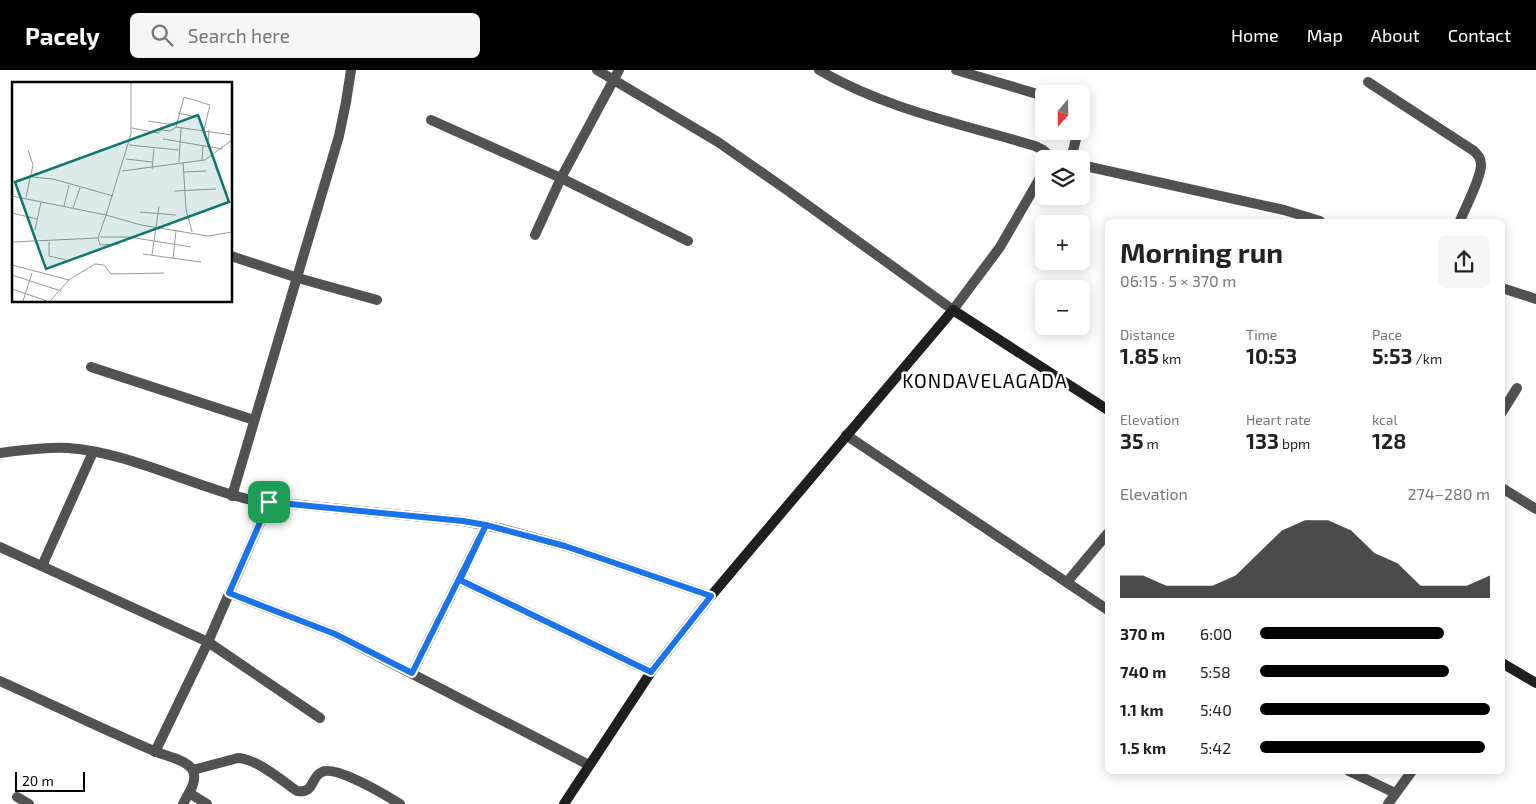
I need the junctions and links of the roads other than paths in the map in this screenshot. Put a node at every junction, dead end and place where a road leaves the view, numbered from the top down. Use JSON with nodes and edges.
{"nodes":[{"id":1,"x":351,"y":70,"type":"edge"},
{"id":2,"x":597,"y":70,"type":"edge"},
{"id":3,"x":819,"y":70,"type":"edge"},
{"id":4,"x":956,"y":70,"type":"edge"},
{"id":5,"x":617,"y":75,"type":"edge"},
{"id":6,"x":1368,"y":82,"type":"dead end"},
{"id":7,"x":1035,"y":93,"type":"edge"},
{"id":8,"x":431,"y":120,"type":"dead end"},
{"id":9,"x":1044,"y":150,"type":"edge"},
{"id":10,"x":1090,"y":167,"type":"edge"},
{"id":11,"x":561,"y":178,"type":"junction"},
{"id":12,"x":1035,"y":187,"type":"edge"},
{"id":13,"x":1313,"y":219,"type":"edge"},
{"id":14,"x":1461,"y":219,"type":"edge"},
{"id":15,"x":535,"y":235,"type":"dead end"},
{"id":16,"x":688,"y":241,"type":"dead end"},
{"id":17,"x":232,"y":256,"type":"edge"},
{"id":18,"x":298,"y":278,"type":"junction"},
{"id":19,"x":1505,"y":289,"type":"edge"},
{"id":20,"x":377,"y":300,"type":"dead end"},
{"id":21,"x":1536,"y":300,"type":"edge"},
{"id":22,"x":953,"y":310,"type":"junction"},
{"id":23,"x":91,"y":367,"type":"dead end"},
{"id":24,"x":1517,"y":388,"type":"dead end"},
{"id":25,"x":1505,"y":407,"type":"edge"},
{"id":26,"x":1105,"y":408,"type":"edge"},
{"id":27,"x":254,"y":420,"type":"junction"},
{"id":28,"x":846,"y":435,"type":"junction"},
{"id":29,"x":93,"y":452,"type":"junction"},
{"id":30,"x":0,"y":453,"type":"edge"},
{"id":31,"x":1505,"y":490,"type":"edge"},
{"id":32,"x":232,"y":496,"type":"junction"},
{"id":33,"x":269,"y":502,"type":"junction"},
{"id":34,"x":1536,"y":509,"type":"edge"},
{"id":35,"x":486,"y":525,"type":"junction"},
{"id":36,"x":1105,"y":537,"type":"edge"},
{"id":37,"x":1,"y":551,"type":"edge"},
{"id":38,"x":42,"y":566,"type":"junction"},
{"id":39,"x":460,"y":580,"type":"junction"},
{"id":40,"x":1067,"y":582,"type":"junction"},
{"id":41,"x":229,"y":593,"type":"junction"},
{"id":42,"x":711,"y":596,"type":"junction"},
{"id":43,"x":1105,"y":608,"type":"edge"},
{"id":44,"x":208,"y":642,"type":"junction"},
{"id":45,"x":1505,"y":665,"type":"edge"},
{"id":46,"x":651,"y":672,"type":"junction"},
{"id":47,"x":412,"y":673,"type":"junction"},
{"id":48,"x":0,"y":681,"type":"edge"},
{"id":49,"x":1536,"y":683,"type":"edge"},
{"id":50,"x":320,"y":718,"type":"dead end"},
{"id":51,"x":155,"y":752,"type":"junction"},
{"id":52,"x":589,"y":765,"type":"junction"},
{"id":53,"x":193,"y":770,"type":"junction"},
{"id":54,"x":1356,"y":774,"type":"edge"},
{"id":55,"x":1410,"y":774,"type":"edge"},
{"id":56,"x":1395,"y":792,"type":"junction"},
{"id":57,"x":189,"y":793,"type":"junction"},
{"id":58,"x":17,"y":797,"type":"dead end"},
{"id":59,"x":29,"y":804,"type":"edge"},
{"id":60,"x":182,"y":804,"type":"edge"},
{"id":61,"x":207,"y":804,"type":"edge"},
{"id":62,"x":400,"y":804,"type":"edge"},
{"id":63,"x":564,"y":804,"type":"edge"},
{"id":64,"x":1388,"y":804,"type":"edge"}],
"edges":[{"from":1,"to":18,"type":"street"},
{"from":2,"to":5,"type":"street"},
{"from":3,"to":9,"type":"street"},
{"from":4,"to":7,"type":"street"},
{"from":5,"to":11,"type":"street"},
{"from":5,"to":22,"type":"street"},
{"from":6,"to":14,"type":"street"},
{"from":8,"to":11,"type":"street"},
{"from":10,"to":13,"type":"street"},
{"from":11,"to":15,"type":"street"},
{"from":11,"to":16,"type":"street"},
{"from":12,"to":22,"type":"street"},
{"from":17,"to":18,"type":"street"},
{"from":18,"to":20,"type":"street"},
{"from":18,"to":27,"type":"street"},
{"from":19,"to":21,"type":"street"},
{"from":22,"to":26,"type":"main road"},
{"from":22,"to":28,"type":"main road"},
{"from":23,"to":27,"type":"street"},
{"from":24,"to":25,"type":"street"},
{"from":27,"to":32,"type":"street"},
{"from":28,"to":40,"type":"street"},
{"from":28,"to":42,"type":"main road"},
{"from":29,"to":30,"type":"street"},
{"from":29,"to":32,"type":"street"},
{"from":29,"to":38,"type":"street"},
{"from":31,"to":34,"type":"street"},
{"from":32,"to":33,"type":"street"},
{"from":33,"to":35,"type":"street"},
{"from":33,"to":41,"type":"street"},
{"from":35,"to":39,"type":"street"},
{"from":35,"to":42,"type":"street"},
{"from":36,"to":40,"type":"street"},
{"from":37,"to":38,"type":"street"},
{"from":38,"to":44,"type":"street"},
{"from":39,"to":46,"type":"street"},
{"from":39,"to":47,"type":"street"},
{"from":40,"to":43,"type":"street"},
{"from":41,"to":44,"type":"street"},
{"from":41,"to":47,"type":"street"},
{"from":42,"to":46,"type":"main road"},
{"from":44,"to":50,"type":"street"},
{"from":44,"to":51,"type":"street"},
{"from":45,"to":49,"type":"main road"},
{"from":46,"to":52,"type":"main road"},
{"from":47,"to":52,"type":"street"},
{"from":48,"to":51,"type":"street"},
{"from":51,"to":53,"type":"street"},
{"from":52,"to":63,"type":"main road"},
{"from":53,"to":57,"type":"street"},
{"from":53,"to":62,"type":"street"},
{"from":54,"to":56,"type":"street"},
{"from":55,"to":56,"type":"street"},
{"from":56,"to":64,"type":"street"},
{"from":57,"to":60,"type":"street"},
{"from":57,"to":61,"type":"street"},
{"from":58,"to":59,"type":"street"}]}
